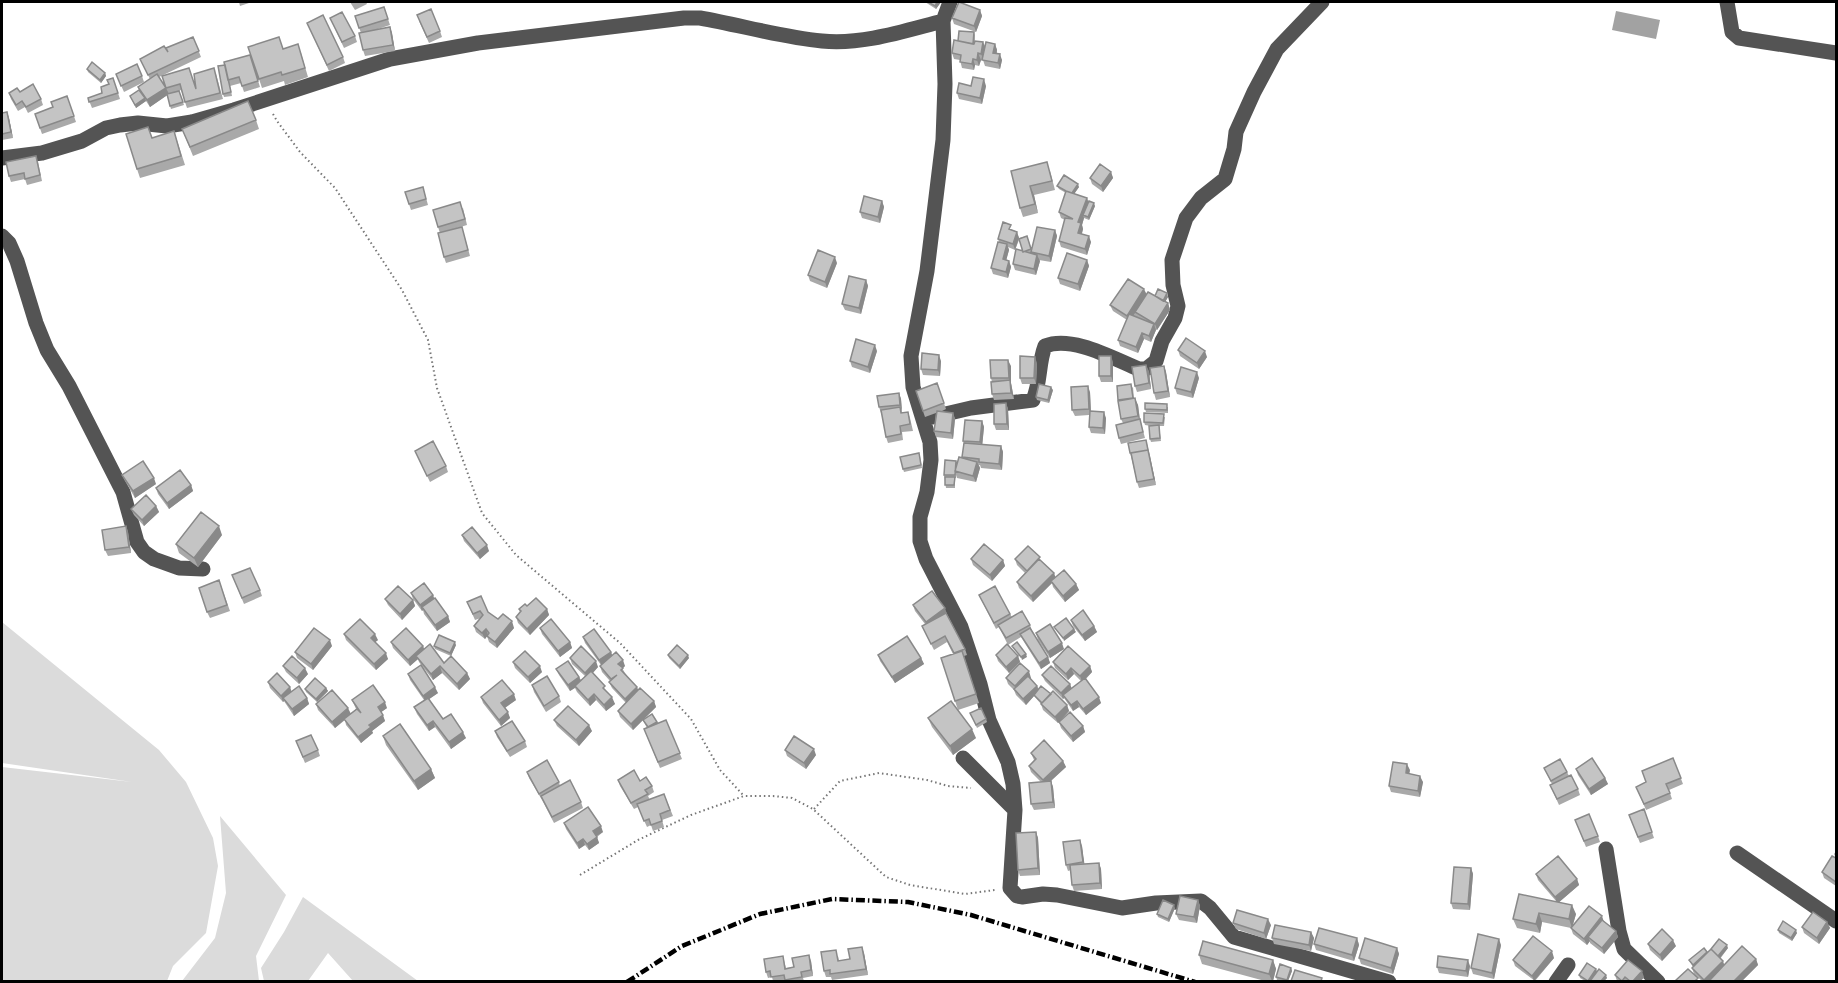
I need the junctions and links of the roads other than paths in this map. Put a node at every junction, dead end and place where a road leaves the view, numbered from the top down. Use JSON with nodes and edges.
{"nodes":[{"id":1,"x":950,"y":2,"type":"edge"},
{"id":2,"x":1322,"y":2,"type":"edge"},
{"id":3,"x":1726,"y":2,"type":"edge"},
{"id":4,"x":943,"y":21,"type":"junction"},
{"id":5,"x":1836,"y":53,"type":"edge"},
{"id":6,"x":2,"y":158,"type":"edge"},
{"id":7,"x":2,"y":236,"type":"edge"},
{"id":8,"x":924,"y":419,"type":"junction"},
{"id":9,"x":203,"y":569,"type":"dead end"},
{"id":10,"x":963,"y":758,"type":"dead end"},
{"id":11,"x":1015,"y":810,"type":"junction"},
{"id":12,"x":1606,"y":849,"type":"dead end"},
{"id":13,"x":1737,"y":853,"type":"dead end"},
{"id":14,"x":1836,"y":921,"type":"edge"},
{"id":15,"x":1568,"y":965,"type":"dead end"},
{"id":16,"x":1389,"y":981,"type":"edge"},
{"id":17,"x":1556,"y":981,"type":"edge"},
{"id":18,"x":1658,"y":981,"type":"edge"}],
"edges":[{"from":1,"to":4,"type":"street"},
{"from":2,"to":8,"type":"street"},
{"from":3,"to":5,"type":"street"},
{"from":4,"to":6,"type":"street"},
{"from":4,"to":8,"type":"street"},
{"from":7,"to":9,"type":"street"},
{"from":8,"to":11,"type":"street"},
{"from":10,"to":11,"type":"street"},
{"from":11,"to":16,"type":"street"},
{"from":12,"to":18,"type":"street"},
{"from":13,"to":14,"type":"street"},
{"from":15,"to":17,"type":"street"}]}
